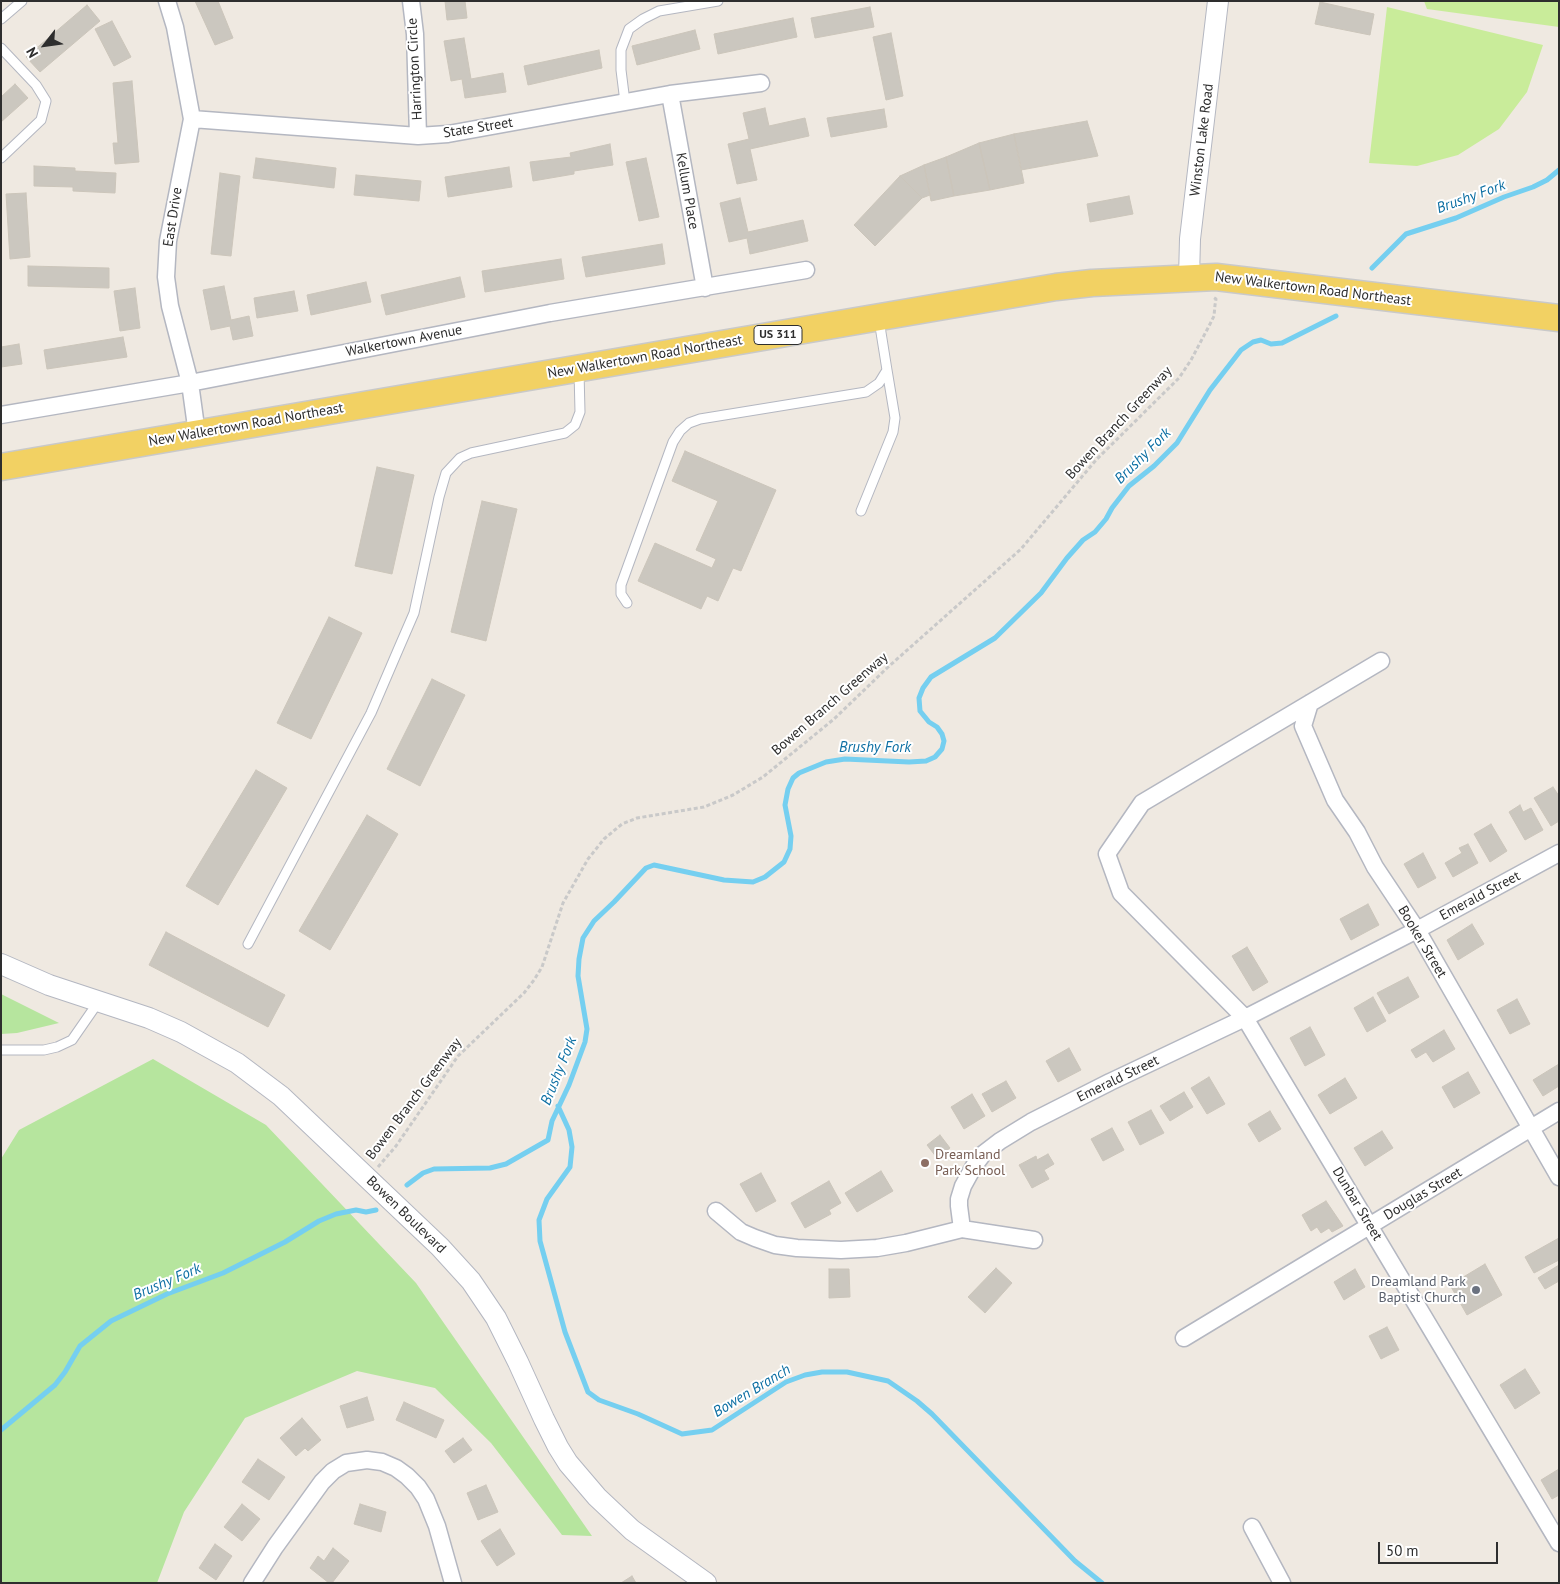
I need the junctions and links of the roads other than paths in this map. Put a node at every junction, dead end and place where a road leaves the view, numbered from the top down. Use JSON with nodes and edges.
{"nodes":[{"id":1,"x":22,"y":1,"type":"edge"},
{"id":2,"x":167,"y":1,"type":"edge"},
{"id":3,"x":412,"y":1,"type":"edge"},
{"id":4,"x":718,"y":1,"type":"edge"},
{"id":5,"x":1218,"y":1,"type":"edge"},
{"id":6,"x":680,"y":4,"type":"edge"},
{"id":7,"x":1,"y":19,"type":"edge"},
{"id":8,"x":1,"y":48,"type":"edge"},
{"id":9,"x":761,"y":83,"type":"dead end"},
{"id":10,"x":670,"y":94,"type":"junction"},
{"id":11,"x":625,"y":102,"type":"junction"},
{"id":12,"x":192,"y":119,"type":"junction"},
{"id":13,"x":418,"y":136,"type":"junction"},
{"id":14,"x":1,"y":158,"type":"edge"},
{"id":15,"x":806,"y":270,"type":"dead end"},
{"id":16,"x":1189,"y":278,"type":"junction"},
{"id":17,"x":705,"y":288,"type":"junction"},
{"id":18,"x":878,"y":317,"type":"junction"},
{"id":19,"x":1559,"y":318,"type":"edge"},
{"id":20,"x":578,"y":368,"type":"junction"},
{"id":21,"x":887,"y":370,"type":"junction"},
{"id":22,"x":190,"y":383,"type":"junction"},
{"id":23,"x":1,"y":415,"type":"edge"},
{"id":24,"x":197,"y":434,"type":"junction"},
{"id":25,"x":1,"y":467,"type":"edge"},
{"id":26,"x":861,"y":511,"type":"dead end"},
{"id":27,"x":627,"y":603,"type":"dead end"},
{"id":28,"x":1381,"y":661,"type":"dead end"},
{"id":29,"x":1310,"y":703,"type":"junction"},
{"id":30,"x":1559,"y":853,"type":"edge"},
{"id":31,"x":1416,"y":930,"type":"junction"},
{"id":32,"x":248,"y":944,"type":"dead end"},
{"id":33,"x":1,"y":964,"type":"edge"},
{"id":34,"x":100,"y":1001,"type":"junction"},
{"id":35,"x":1245,"y":1018,"type":"junction"},
{"id":36,"x":1,"y":1050,"type":"edge"},
{"id":37,"x":1559,"y":1111,"type":"edge"},
{"id":38,"x":1530,"y":1129,"type":"junction"},
{"id":39,"x":1559,"y":1177,"type":"edge"},
{"id":40,"x":716,"y":1210,"type":"dead end"},
{"id":41,"x":1370,"y":1226,"type":"junction"},
{"id":42,"x":962,"y":1229,"type":"junction"},
{"id":43,"x":1034,"y":1240,"type":"dead end"},
{"id":44,"x":1184,"y":1338,"type":"dead end"},
{"id":45,"x":1252,"y":1527,"type":"dead end"},
{"id":46,"x":1559,"y":1543,"type":"edge"},
{"id":47,"x":252,"y":1583,"type":"edge"},
{"id":48,"x":453,"y":1583,"type":"edge"},
{"id":49,"x":706,"y":1583,"type":"edge"},
{"id":50,"x":1282,"y":1583,"type":"edge"}],
"edges":[{"from":1,"to":7,"type":"lane"},
{"from":2,"to":12,"type":"street","name":"East Drive"},
{"from":3,"to":13,"type":"street","name":"Harrington Circle"},
{"from":4,"to":6,"type":"lane"},
{"from":5,"to":16,"type":"street","name":"Winston Lake Road"},
{"from":6,"to":11,"type":"lane"},
{"from":8,"to":14,"type":"lane"},
{"from":9,"to":10,"type":"street","name":"State Street"},
{"from":10,"to":11,"type":"street","name":"State Street"},
{"from":10,"to":17,"type":"street","name":"Kellum Place"},
{"from":11,"to":13,"type":"street","name":"State Street"},
{"from":12,"to":13,"type":"street","name":"State Street"},
{"from":12,"to":22,"type":"street","name":"East Drive"},
{"from":15,"to":17,"type":"street","name":"Walkertown Avenue"},
{"from":16,"to":18,"type":"main road","name":"New Walkertown Road Northeast","number":"US 311"},
{"from":16,"to":19,"type":"main road","name":"New Walkertown Road Northeast","number":"US 311"},
{"from":17,"to":22,"type":"street","name":"Walkertown Avenue"},
{"from":18,"to":20,"type":"main road","name":"New Walkertown Road Northeast","number":"US 311"},
{"from":18,"to":21,"type":"lane"},
{"from":20,"to":24,"type":"main road","name":"New Walkertown Road Northeast","number":"US 311"},
{"from":20,"to":32,"type":"lane"},
{"from":21,"to":26,"type":"lane"},
{"from":21,"to":27,"type":"lane"},
{"from":22,"to":23,"type":"street","name":"Walkertown Avenue"},
{"from":22,"to":24,"type":"street","name":"East Drive"},
{"from":24,"to":25,"type":"main road","name":"New Walkertown Road Northeast","number":"US 311"},
{"from":28,"to":29,"type":"street"},
{"from":29,"to":31,"type":"street","name":"Booker Street"},
{"from":29,"to":35,"type":"street","name":"Dunbar Street"},
{"from":30,"to":31,"type":"street","name":"Emerald Street"},
{"from":31,"to":35,"type":"street","name":"Emerald Street"},
{"from":31,"to":38,"type":"street","name":"Booker Street"},
{"from":33,"to":34,"type":"street","name":"Bowen Boulevard"},
{"from":34,"to":36,"type":"lane"},
{"from":34,"to":49,"type":"street","name":"Bowen Boulevard"},
{"from":35,"to":41,"type":"street","name":"Dunbar Street"},
{"from":35,"to":42,"type":"street","name":"Emerald Street"},
{"from":37,"to":38,"type":"street","name":"Douglas Street"},
{"from":38,"to":39,"type":"street","name":"Booker Street"},
{"from":38,"to":41,"type":"street","name":"Douglas Street"},
{"from":40,"to":42,"type":"street"},
{"from":41,"to":44,"type":"street","name":"Douglas Street"},
{"from":41,"to":46,"type":"street","name":"Dunbar Street"},
{"from":42,"to":43,"type":"street"},
{"from":45,"to":50,"type":"street"},
{"from":47,"to":48,"type":"street"}]}
